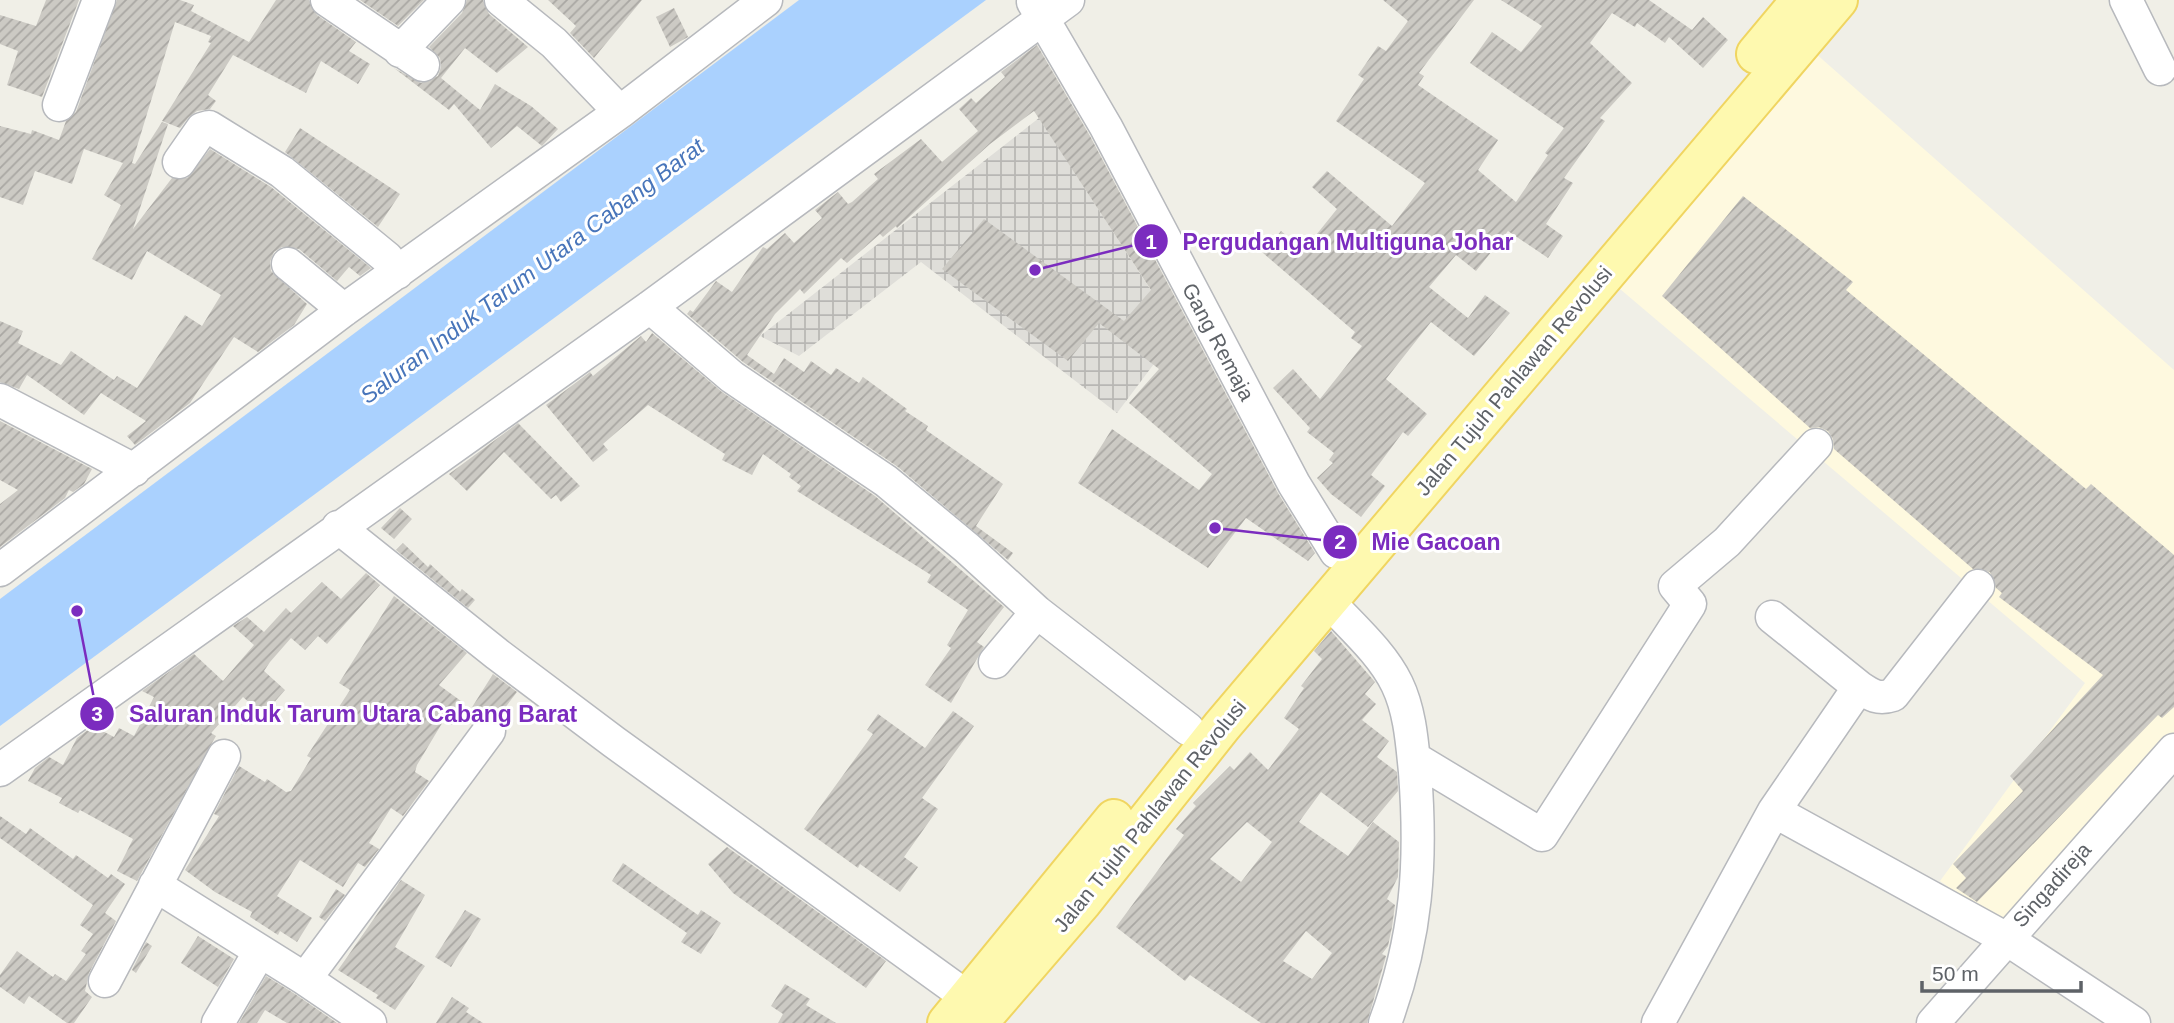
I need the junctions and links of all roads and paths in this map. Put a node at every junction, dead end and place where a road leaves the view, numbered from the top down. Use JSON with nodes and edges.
{"nodes":[{"id":1,"x":99,"y":0,"type":"edge"},
{"id":2,"x":327,"y":0,"type":"edge"},
{"id":3,"x":449,"y":0,"type":"edge"},
{"id":4,"x":501,"y":0,"type":"edge"},
{"id":5,"x":766,"y":0,"type":"edge"},
{"id":6,"x":1068,"y":0,"type":"edge"},
{"id":7,"x":1801,"y":0,"type":"edge"},
{"id":8,"x":1838,"y":0,"type":"edge"},
{"id":9,"x":2126,"y":0,"type":"edge"},
{"id":10,"x":1037,"y":10,"type":"edge"},
{"id":11,"x":2160,"y":69,"type":"dead end"},
{"id":12,"x":59,"y":105,"type":"dead end"},
{"id":13,"x":620,"y":112,"type":"junction"},
{"id":14,"x":179,"y":162,"type":"dead end"},
{"id":15,"x":288,"y":264,"type":"dead end"},
{"id":16,"x":397,"y":273,"type":"junction"},
{"id":17,"x":650,"y":307,"type":"junction"},
{"id":18,"x":344,"y":310,"type":"junction"},
{"id":19,"x":0,"y":400,"type":"edge"},
{"id":20,"x":1816,"y":446,"type":"dead end"},
{"id":21,"x":134,"y":470,"type":"junction"},
{"id":22,"x":338,"y":527,"type":"junction"},
{"id":23,"x":1336,"y":552,"type":"junction"},
{"id":24,"x":0,"y":570,"type":"edge"},
{"id":25,"x":1978,"y":586,"type":"dead end"},
{"id":26,"x":1329,"y":602,"type":"junction"},
{"id":27,"x":1037,"y":612,"type":"junction"},
{"id":28,"x":1772,"y":617,"type":"dead end"},
{"id":29,"x":995,"y":662,"type":"dead end"},
{"id":30,"x":1859,"y":687,"type":"junction"},
{"id":31,"x":1188,"y":729,"type":"junction"},
{"id":32,"x":489,"y":731,"type":"dead end"},
{"id":33,"x":2174,"y":750,"type":"edge"},
{"id":34,"x":224,"y":756,"type":"dead end"},
{"id":35,"x":1414,"y":758,"type":"junction"},
{"id":36,"x":0,"y":770,"type":"edge"},
{"id":37,"x":1774,"y":811,"type":"junction"},
{"id":38,"x":155,"y":885,"type":"junction"},
{"id":39,"x":2005,"y":938,"type":"junction"},
{"id":40,"x":261,"y":951,"type":"junction"},
{"id":41,"x":305,"y":979,"type":"junction"},
{"id":42,"x":105,"y":981,"type":"dead end"},
{"id":43,"x":964,"y":1014,"type":"edge"},
{"id":44,"x":218,"y":1023,"type":"edge"},
{"id":45,"x":370,"y":1023,"type":"edge"},
{"id":46,"x":1385,"y":1023,"type":"edge"},
{"id":47,"x":1658,"y":1023,"type":"edge"},
{"id":48,"x":1933,"y":1023,"type":"edge"},
{"id":49,"x":2134,"y":1023,"type":"edge"}],
"edges":[{"from":1,"to":12,"type":"street"},
{"from":2,"to":3,"type":"street"},
{"from":4,"to":13,"type":"street"},
{"from":5,"to":13,"type":"street"},
{"from":6,"to":10,"type":"street"},
{"from":7,"to":23,"type":"main road","name":"Jalan Tujuh Pahlawan Revolusi"},
{"from":8,"to":26,"type":"main road","name":"Jalan Tujuh Pahlawan Revolusi"},
{"from":9,"to":11,"type":"street"},
{"from":10,"to":17,"type":"street"},
{"from":10,"to":23,"type":"street","name":"Gang Remaja"},
{"from":13,"to":16,"type":"street"},
{"from":14,"to":16,"type":"street"},
{"from":15,"to":18,"type":"street"},
{"from":16,"to":18,"type":"street"},
{"from":17,"to":22,"type":"street"},
{"from":17,"to":27,"type":"street"},
{"from":18,"to":21,"type":"street"},
{"from":19,"to":21,"type":"street"},
{"from":20,"to":35,"type":"street"},
{"from":21,"to":24,"type":"street"},
{"from":22,"to":36,"type":"street"},
{"from":22,"to":43,"type":"street"},
{"from":23,"to":31,"type":"main road","name":"Jalan Tujuh Pahlawan Revolusi"},
{"from":25,"to":30,"type":"street"},
{"from":26,"to":35,"type":"street"},
{"from":26,"to":43,"type":"main road","name":"Jalan Tujuh Pahlawan Revolusi"},
{"from":27,"to":29,"type":"street"},
{"from":27,"to":31,"type":"street"},
{"from":28,"to":30,"type":"street"},
{"from":30,"to":37,"type":"street"},
{"from":31,"to":43,"type":"main road","name":"Jalan Tujuh Pahlawan Revolusi"},
{"from":32,"to":41,"type":"street"},
{"from":33,"to":39,"type":"street","name":"Singadireja"},
{"from":34,"to":38,"type":"street"},
{"from":35,"to":46,"type":"street"},
{"from":37,"to":39,"type":"street"},
{"from":37,"to":47,"type":"street"},
{"from":38,"to":40,"type":"street"},
{"from":38,"to":42,"type":"street"},
{"from":39,"to":48,"type":"street","name":"Singadireja"},
{"from":39,"to":49,"type":"street"},
{"from":40,"to":41,"type":"street"},
{"from":40,"to":44,"type":"street"},
{"from":41,"to":45,"type":"street"}]}
